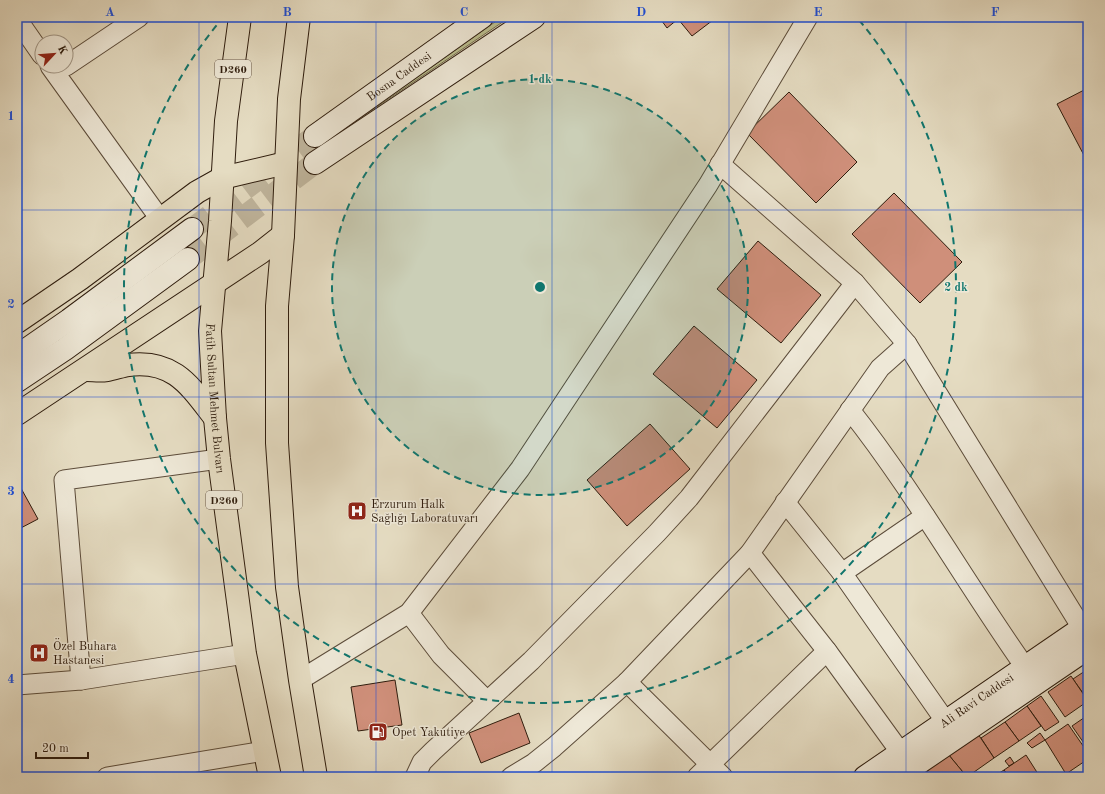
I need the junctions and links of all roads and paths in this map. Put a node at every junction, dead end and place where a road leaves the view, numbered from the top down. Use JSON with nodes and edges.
{"nodes":[{"id":1,"x":139,"y":17,"type":"edge"},
{"id":2,"x":240,"y":17,"type":"edge"},
{"id":3,"x":299,"y":17,"type":"edge"},
{"id":4,"x":482,"y":17,"type":"edge"},
{"id":5,"x":534,"y":17,"type":"edge"},
{"id":6,"x":808,"y":17,"type":"edge"},
{"id":7,"x":17,"y":19,"type":"edge"},
{"id":8,"x":34,"y":43,"type":"edge"},
{"id":9,"x":74,"y":58,"type":"edge"},
{"id":10,"x":63,"y":74,"type":"edge"},
{"id":11,"x":315,"y":136,"type":"tunnel mouth"},
{"id":12,"x":286,"y":163,"type":"junction"},
{"id":13,"x":315,"y":163,"type":"tunnel mouth"},
{"id":14,"x":720,"y":164,"type":"junction"},
{"id":15,"x":222,"y":178,"type":"junction"},
{"id":16,"x":160,"y":219,"type":"junction"},
{"id":17,"x":192,"y":229,"type":"tunnel mouth"},
{"id":18,"x":283,"y":235,"type":"junction"},
{"id":19,"x":188,"y":259,"type":"tunnel mouth"},
{"id":20,"x":214,"y":283,"type":"junction"},
{"id":21,"x":855,"y":283,"type":"junction"},
{"id":22,"x":17,"y":322,"type":"edge"},
{"id":23,"x":908,"y":344,"type":"junction"},
{"id":24,"x":17,"y":356,"type":"edge"},
{"id":25,"x":84,"y":370,"type":"junction"},
{"id":26,"x":17,"y":381,"type":"edge"},
{"id":27,"x":850,"y":410,"type":"junction"},
{"id":28,"x":17,"y":414,"type":"edge"},
{"id":29,"x":215,"y":418,"type":"junction"},
{"id":30,"x":219,"y":459,"type":"junction"},
{"id":31,"x":785,"y":502,"type":"junction"},
{"id":32,"x":925,"y":516,"type":"junction"},
{"id":33,"x":750,"y":553,"type":"junction"},
{"id":34,"x":842,"y":573,"type":"junction"},
{"id":35,"x":409,"y":613,"type":"junction"},
{"id":36,"x":1086,"y":633,"type":"edge"},
{"id":37,"x":826,"y":651,"type":"junction"},
{"id":38,"x":245,"y":654,"type":"junction"},
{"id":39,"x":1025,"y":667,"type":"junction"},
{"id":40,"x":81,"y":680,"type":"junction"},
{"id":41,"x":300,"y":680,"type":"junction"},
{"id":42,"x":626,"y":682,"type":"junction"},
{"id":43,"x":17,"y":685,"type":"edge"},
{"id":44,"x":486,"y":700,"type":"junction"},
{"id":45,"x":946,"y":722,"type":"junction"},
{"id":46,"x":264,"y":751,"type":"junction"},
{"id":47,"x":907,"y":769,"type":"edge"},
{"id":48,"x":717,"y":770,"type":"edge"},
{"id":49,"x":107,"y":777,"type":"edge"},
{"id":50,"x":270,"y":777,"type":"edge"},
{"id":51,"x":316,"y":777,"type":"edge"},
{"id":52,"x":415,"y":777,"type":"edge"},
{"id":53,"x":511,"y":777,"type":"edge"},
{"id":54,"x":697,"y":777,"type":"edge"},
{"id":55,"x":865,"y":777,"type":"edge"}],
"edges":[{"from":1,"to":9,"type":"street"},
{"from":2,"to":15,"type":"highway","name":"Fatih Sultan Mehmet Bulvarı","number":"D260"},
{"from":3,"to":12,"type":"highway"},
{"from":4,"to":11,"type":"main road","name":"Bosna Caddesi"},
{"from":5,"to":13,"type":"main road"},
{"from":6,"to":14,"type":"street"},
{"from":7,"to":8,"type":"street"},
{"from":10,"to":16,"type":"street"},
{"from":12,"to":15,"type":"highway"},
{"from":12,"to":18,"type":"highway"},
{"from":14,"to":21,"type":"street"},
{"from":14,"to":35,"type":"street"},
{"from":15,"to":16,"type":"highway"},
{"from":15,"to":20,"type":"highway","name":"Fatih Sultan Mehmet Bulvarı","number":"D260"},
{"from":16,"to":22,"type":"highway"},
{"from":17,"to":24,"type":"main road"},
{"from":18,"to":20,"type":"highway"},
{"from":18,"to":41,"type":"highway"},
{"from":19,"to":26,"type":"main road"},
{"from":20,"to":25,"type":"highway"},
{"from":20,"to":29,"type":"highway","name":"Fatih Sultan Mehmet Bulvarı","number":"D260"},
{"from":21,"to":23,"type":"street"},
{"from":21,"to":44,"type":"street"},
{"from":23,"to":27,"type":"street"},
{"from":23,"to":36,"type":"street"},
{"from":25,"to":28,"type":"highway"},
{"from":25,"to":29,"type":"highway"},
{"from":27,"to":31,"type":"street"},
{"from":27,"to":32,"type":"street"},
{"from":29,"to":30,"type":"highway","name":"Fatih Sultan Mehmet Bulvarı","number":"D260"},
{"from":30,"to":38,"type":"highway","name":"Fatih Sultan Mehmet Bulvarı","number":"D260"},
{"from":30,"to":40,"type":"street"},
{"from":31,"to":33,"type":"street"},
{"from":31,"to":34,"type":"street"},
{"from":32,"to":34,"type":"street"},
{"from":32,"to":39,"type":"street"},
{"from":33,"to":37,"type":"street"},
{"from":33,"to":42,"type":"street"},
{"from":34,"to":45,"type":"street"},
{"from":35,"to":41,"type":"street"},
{"from":35,"to":44,"type":"street"},
{"from":36,"to":39,"type":"main road","name":"Ali Ravi Caddesi"},
{"from":36,"to":47,"type":"main road","name":"Ali Ravi Caddesi"},
{"from":37,"to":47,"type":"street"},
{"from":37,"to":48,"type":"street"},
{"from":38,"to":40,"type":"street"},
{"from":38,"to":46,"type":"highway","name":"Fatih Sultan Mehmet Bulvarı","number":"D260"},
{"from":39,"to":45,"type":"main road","name":"Ali Ravi Caddesi"},
{"from":40,"to":43,"type":"street"},
{"from":41,"to":51,"type":"highway"},
{"from":42,"to":48,"type":"street"},
{"from":42,"to":53,"type":"street"},
{"from":44,"to":52,"type":"street"},
{"from":45,"to":47,"type":"main road","name":"Ali Ravi Caddesi"},
{"from":46,"to":49,"type":"street"},
{"from":46,"to":50,"type":"highway","name":"Fatih Sultan Mehmet Bulvarı","number":"D260"},
{"from":47,"to":55,"type":"main road","name":"Ali Ravi Caddesi"},
{"from":48,"to":54,"type":"street"}]}
